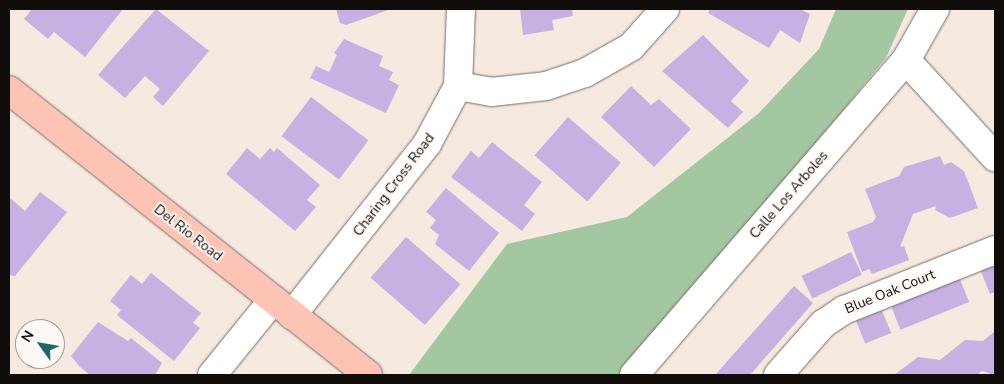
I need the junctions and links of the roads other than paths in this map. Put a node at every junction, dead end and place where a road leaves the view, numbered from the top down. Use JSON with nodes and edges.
{"nodes":[{"id":1,"x":461,"y":9,"type":"edge"},
{"id":2,"x":665,"y":9,"type":"edge"},
{"id":3,"x":934,"y":9,"type":"edge"},
{"id":4,"x":906,"y":60,"type":"junction"},
{"id":5,"x":458,"y":86,"type":"junction"},
{"id":6,"x":9,"y":90,"type":"edge"},
{"id":7,"x":995,"y":157,"type":"edge"},
{"id":8,"x":995,"y":250,"type":"edge"},
{"id":9,"x":282,"y":308,"type":"junction"},
{"id":10,"x":212,"y":375,"type":"edge"},
{"id":11,"x":368,"y":375,"type":"edge"},
{"id":12,"x":634,"y":375,"type":"edge"},
{"id":13,"x":778,"y":375,"type":"edge"}],
"edges":[{"from":1,"to":5,"type":"street","name":"Charing Cross Road"},
{"from":2,"to":5,"type":"street"},
{"from":3,"to":4,"type":"street","name":"Calle Los Arboles"},
{"from":4,"to":7,"type":"street"},
{"from":4,"to":12,"type":"street","name":"Calle Los Arboles"},
{"from":5,"to":9,"type":"street","name":"Charing Cross Road"},
{"from":6,"to":9,"type":"main road","name":"Del Rio Road"},
{"from":8,"to":13,"type":"street","name":"Blue Oak Court"},
{"from":9,"to":10,"type":"street","name":"Charing Cross Road"},
{"from":9,"to":11,"type":"main road","name":"Del Rio Road"}]}
